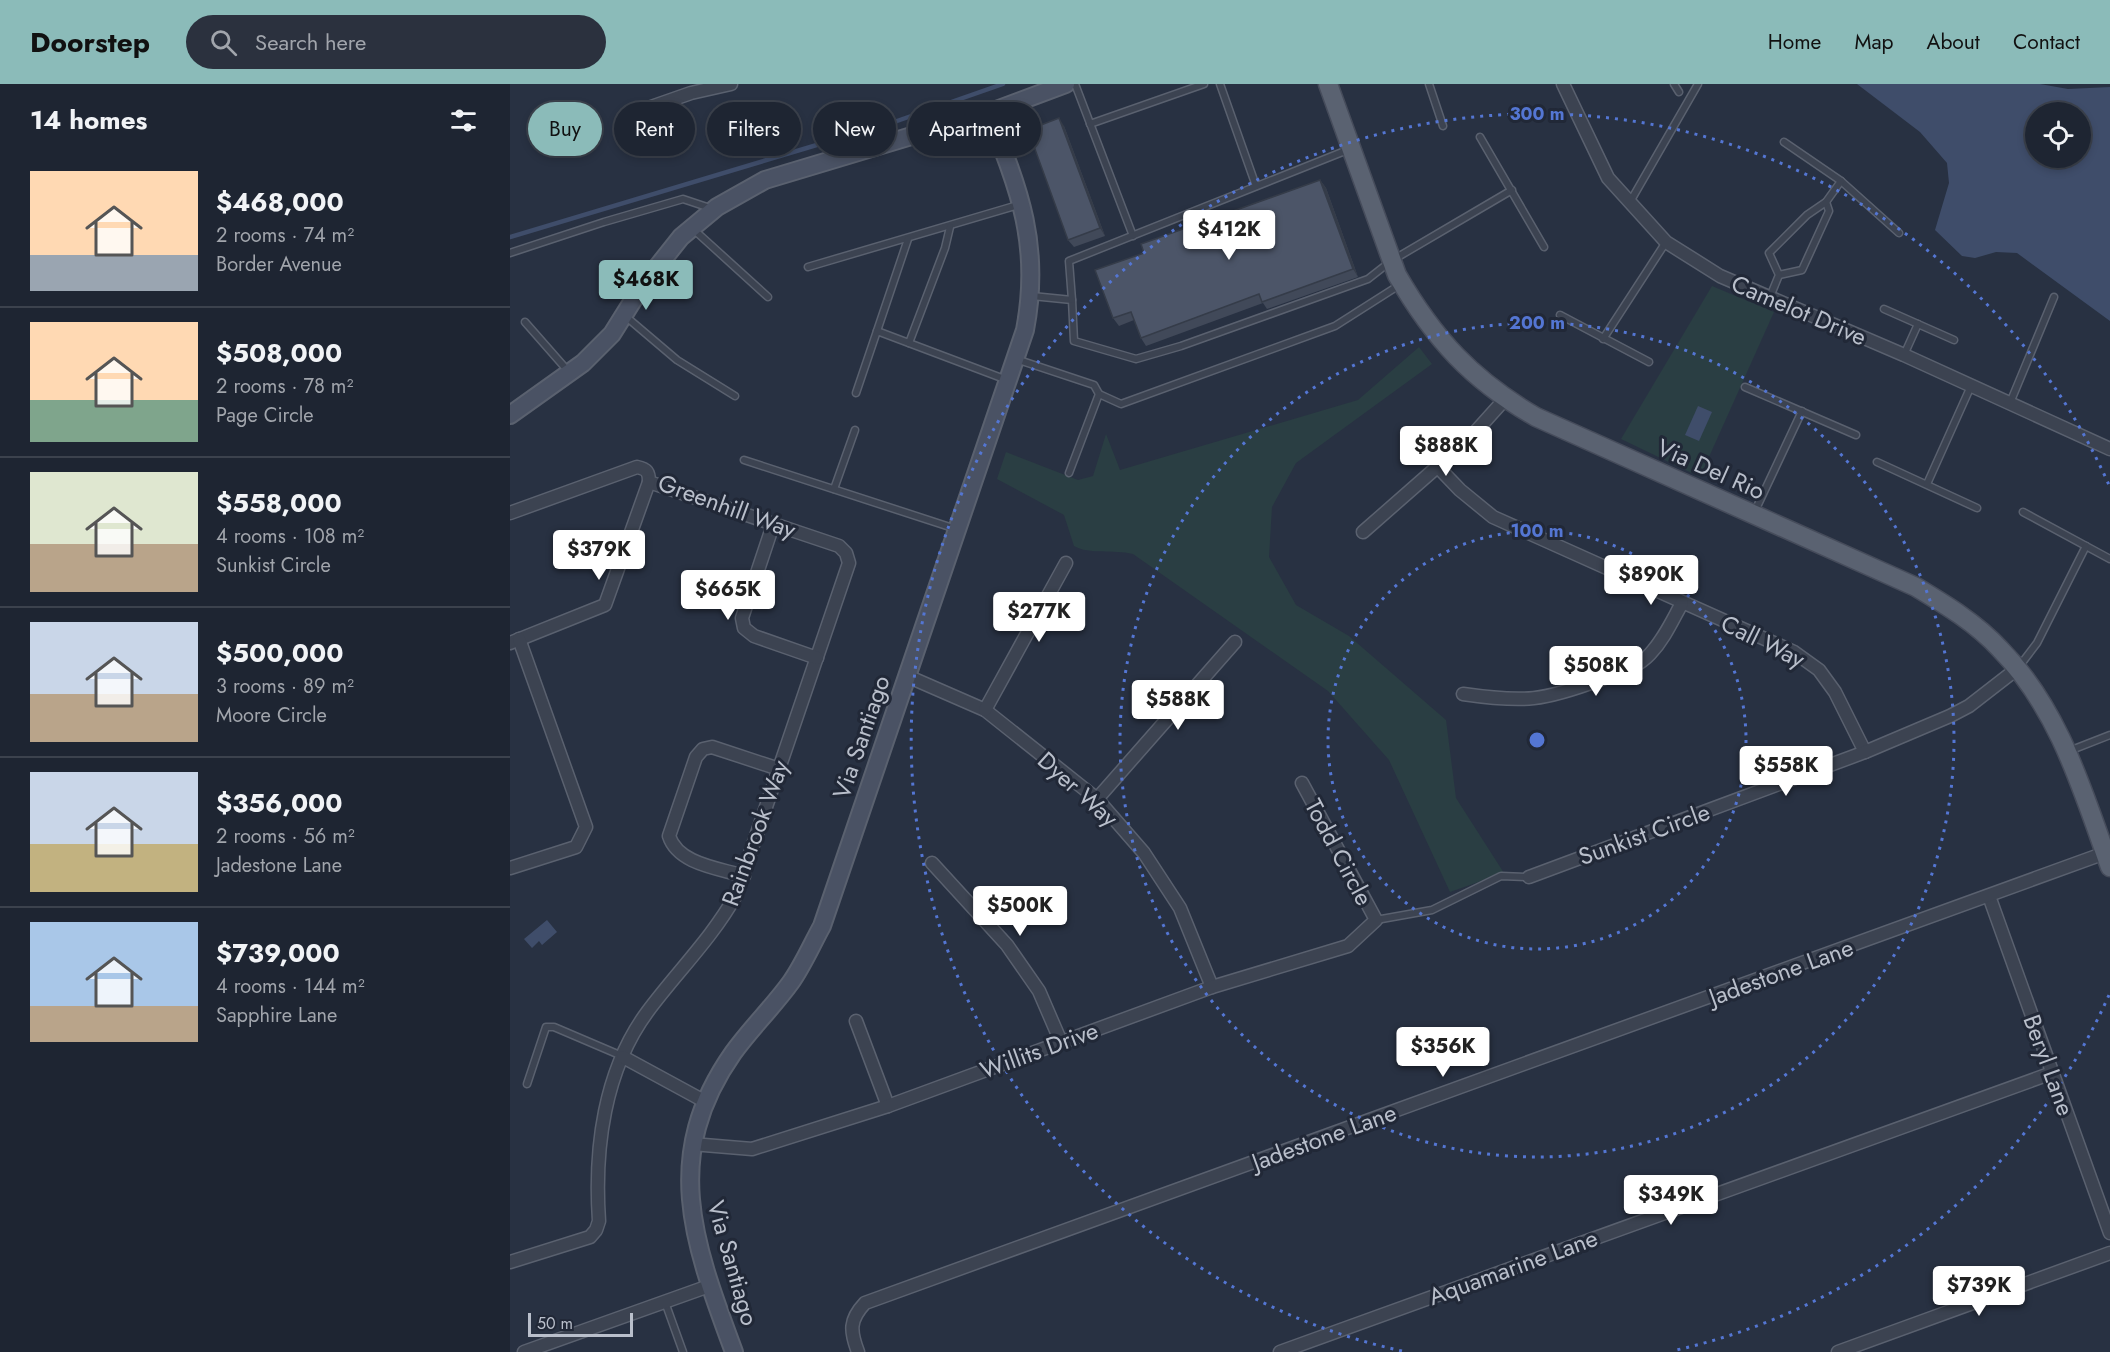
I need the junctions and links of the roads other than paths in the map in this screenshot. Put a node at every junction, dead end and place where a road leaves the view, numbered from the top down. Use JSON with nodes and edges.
{"nodes":[{"id":1,"x":731,"y":84,"type":"edge"},
{"id":2,"x":1066,"y":84,"type":"edge"},
{"id":3,"x":1075,"y":84,"type":"edge"},
{"id":4,"x":1204,"y":84,"type":"edge"},
{"id":5,"x":1220,"y":84,"type":"edge"},
{"id":6,"x":1328,"y":84,"type":"edge"},
{"id":7,"x":1429,"y":84,"type":"edge"},
{"id":8,"x":1563,"y":84,"type":"edge"},
{"id":9,"x":1674,"y":84,"type":"edge"},
{"id":10,"x":1698,"y":84,"type":"edge"},
{"id":11,"x":690,"y":89,"type":"edge"},
{"id":12,"x":1680,"y":92,"type":"dead end"},
{"id":13,"x":659,"y":102,"type":"edge"},
{"id":14,"x":1018,"y":102,"type":"edge"},
{"id":15,"x":1090,"y":124,"type":"junction"},
{"id":16,"x":1443,"y":126,"type":"dead end"},
{"id":17,"x":908,"y":137,"type":"edge"},
{"id":18,"x":1480,"y":137,"type":"dead end"},
{"id":19,"x":1784,"y":142,"type":"dead end"},
{"id":20,"x":1351,"y":149,"type":"junction"},
{"id":21,"x":1006,"y":156,"type":"edge"},
{"id":22,"x":1841,"y":182,"type":"junction"},
{"id":23,"x":1256,"y":186,"type":"junction"},
{"id":24,"x":1512,"y":190,"type":"junction"},
{"id":25,"x":1630,"y":202,"type":"junction"},
{"id":26,"x":1826,"y":202,"type":"junction"},
{"id":27,"x":1022,"y":203,"type":"junction"},
{"id":28,"x":714,"y":209,"type":"junction"},
{"id":29,"x":950,"y":227,"type":"junction"},
{"id":30,"x":691,"y":228,"type":"junction"},
{"id":31,"x":1899,"y":233,"type":"dead end"},
{"id":32,"x":1133,"y":236,"type":"junction"},
{"id":33,"x":908,"y":238,"type":"junction"},
{"id":34,"x":1666,"y":242,"type":"junction"},
{"id":35,"x":1544,"y":247,"type":"dead end"},
{"id":36,"x":510,"y":254,"type":"edge"},
{"id":37,"x":1391,"y":261,"type":"junction"},
{"id":38,"x":808,"y":267,"type":"dead end"},
{"id":39,"x":1779,"y":275,"type":"junction"},
{"id":40,"x":1402,"y":284,"type":"junction"},
{"id":41,"x":1032,"y":296,"type":"junction"},
{"id":42,"x":768,"y":297,"type":"dead end"},
{"id":43,"x":1769,"y":297,"type":"junction"},
{"id":44,"x":2054,"y":297,"type":"dead end"},
{"id":45,"x":1072,"y":300,"type":"junction"},
{"id":46,"x":1884,"y":309,"type":"dead end"},
{"id":47,"x":624,"y":315,"type":"junction"},
{"id":48,"x":1560,"y":315,"type":"dead end"},
{"id":49,"x":525,"y":322,"type":"dead end"},
{"id":50,"x":1918,"y":324,"type":"junction"},
{"id":51,"x":877,"y":331,"type":"junction"},
{"id":52,"x":1603,"y":339,"type":"junction"},
{"id":53,"x":1954,"y":340,"type":"dead end"},
{"id":54,"x":909,"y":343,"type":"junction"},
{"id":55,"x":1904,"y":355,"type":"junction"},
{"id":56,"x":1015,"y":358,"type":"junction"},
{"id":57,"x":1649,"y":362,"type":"dead end"},
{"id":58,"x":569,"y":373,"type":"junction"},
{"id":59,"x":1008,"y":380,"type":"junction"},
{"id":60,"x":1971,"y":386,"type":"junction"},
{"id":61,"x":1745,"y":387,"type":"dead end"},
{"id":62,"x":856,"y":393,"type":"dead end"},
{"id":63,"x":1099,"y":393,"type":"junction"},
{"id":64,"x":735,"y":396,"type":"dead end"},
{"id":65,"x":1505,"y":399,"type":"junction"},
{"id":66,"x":2010,"y":404,"type":"junction"},
{"id":67,"x":1802,"y":411,"type":"junction"},
{"id":68,"x":510,"y":415,"type":"edge"},
{"id":69,"x":855,"y":429,"type":"dead end"},
{"id":70,"x":1856,"y":435,"type":"dead end"},
{"id":71,"x":2110,"y":449,"type":"edge"},
{"id":72,"x":744,"y":460,"type":"dead end"},
{"id":73,"x":1877,"y":462,"type":"dead end"},
{"id":74,"x":1437,"y":466,"type":"junction"},
{"id":75,"x":1070,"y":473,"type":"dead end"},
{"id":76,"x":650,"y":482,"type":"junction"},
{"id":77,"x":1927,"y":484,"type":"junction"},
{"id":78,"x":834,"y":489,"type":"junction"},
{"id":79,"x":1977,"y":508,"type":"dead end"},
{"id":80,"x":2023,"y":512,"type":"dead end"},
{"id":81,"x":510,"y":513,"type":"edge"},
{"id":82,"x":1754,"y":514,"type":"junction"},
{"id":83,"x":773,"y":525,"type":"junction"},
{"id":84,"x":957,"y":530,"type":"junction"},
{"id":85,"x":1363,"y":532,"type":"dead end"},
{"id":86,"x":2086,"y":546,"type":"junction"},
{"id":87,"x":846,"y":553,"type":"joint"},
{"id":88,"x":2110,"y":559,"type":"edge"},
{"id":89,"x":1066,"y":563,"type":"dead end"},
{"id":90,"x":1682,"y":603,"type":"junction"},
{"id":91,"x":515,"y":641,"type":"edge"},
{"id":92,"x":1236,"y":642,"type":"dead end"},
{"id":93,"x":817,"y":658,"type":"junction"},
{"id":94,"x":2018,"y":668,"type":"junction"},
{"id":95,"x":907,"y":676,"type":"junction"},
{"id":96,"x":1463,"y":694,"type":"dead end"},
{"id":97,"x":985,"y":710,"type":"junction"},
{"id":98,"x":2110,"y":735,"type":"edge"},
{"id":99,"x":1864,"y":752,"type":"junction"},
{"id":100,"x":2067,"y":752,"type":"junction"},
{"id":101,"x":779,"y":769,"type":"junction"},
{"id":102,"x":1302,"y":783,"type":"dead end"},
{"id":103,"x":1097,"y":799,"type":"junction"},
{"id":104,"x":2108,"y":860,"type":"edge"},
{"id":105,"x":932,"y":863,"type":"dead end"},
{"id":106,"x":510,"y":867,"type":"edge"},
{"id":107,"x":744,"y":876,"type":"junction"},
{"id":108,"x":1529,"y":877,"type":"joint"},
{"id":109,"x":1989,"y":896,"type":"junction"},
{"id":110,"x":1376,"y":920,"type":"junction"},
{"id":111,"x":1212,"y":987,"type":"junction"},
{"id":112,"x":856,"y":1021,"type":"dead end"},
{"id":113,"x":1061,"y":1042,"type":"junction"},
{"id":114,"x":623,"y":1057,"type":"junction"},
{"id":115,"x":2052,"y":1073,"type":"junction"},
{"id":116,"x":527,"y":1084,"type":"dead end"},
{"id":117,"x":704,"y":1101,"type":"junction"},
{"id":118,"x":888,"y":1106,"type":"junction"},
{"id":119,"x":692,"y":1144,"type":"junction"},
{"id":120,"x":2110,"y":1233,"type":"edge"},
{"id":121,"x":2110,"y":1253,"type":"edge"},
{"id":122,"x":510,"y":1262,"type":"edge"},
{"id":123,"x":709,"y":1286,"type":"junction"},
{"id":124,"x":665,"y":1302,"type":"junction"},
{"id":125,"x":524,"y":1352,"type":"edge"},
{"id":126,"x":683,"y":1352,"type":"edge"},
{"id":127,"x":734,"y":1352,"type":"edge"},
{"id":128,"x":858,"y":1352,"type":"edge"},
{"id":129,"x":1280,"y":1352,"type":"edge"},
{"id":130,"x":1838,"y":1352,"type":"edge"}],
"edges":[{"from":1,"to":11,"type":"street"},
{"from":2,"to":14,"type":"street"},
{"from":3,"to":15,"type":"lane"},
{"from":4,"to":15,"type":"lane"},
{"from":5,"to":23,"type":"lane"},
{"from":6,"to":20,"type":"main road","name":"Via Del Rio"},
{"from":7,"to":16,"type":"lane"},
{"from":8,"to":25,"type":"street","name":"Camelot Drive"},
{"from":9,"to":12,"type":"lane"},
{"from":10,"to":25,"type":"lane"},
{"from":11,"to":13,"type":"street"},
{"from":15,"to":32,"type":"lane"},
{"from":17,"to":28,"type":"street"},
{"from":18,"to":24,"type":"lane"},
{"from":19,"to":22,"type":"lane"},
{"from":20,"to":23,"type":"lane"},
{"from":20,"to":37,"type":"main road","name":"Via Del Rio"},
{"from":21,"to":27,"type":"street","name":"Via Santiago"},
{"from":22,"to":26,"type":"lane"},
{"from":22,"to":31,"type":"lane"},
{"from":23,"to":32,"type":"lane"},
{"from":24,"to":35,"type":"lane"},
{"from":24,"to":37,"type":"lane"},
{"from":25,"to":34,"type":"street","name":"Camelot Drive"},
{"from":26,"to":39,"type":"lane"},
{"from":26,"to":39,"type":"lane"},
{"from":27,"to":29,"type":"lane"},
{"from":27,"to":41,"type":"street","name":"Via Santiago"},
{"from":28,"to":30,"type":"street"},
{"from":28,"to":36,"type":"lane"},
{"from":29,"to":33,"type":"lane"},
{"from":29,"to":54,"type":"lane"},
{"from":30,"to":42,"type":"lane"},
{"from":30,"to":47,"type":"street"},
{"from":32,"to":45,"type":"lane"},
{"from":33,"to":38,"type":"lane"},
{"from":33,"to":51,"type":"lane"},
{"from":34,"to":43,"type":"street","name":"Camelot Drive"},
{"from":34,"to":52,"type":"lane"},
{"from":37,"to":40,"type":"main road","name":"Via Del Rio"},
{"from":37,"to":45,"type":"lane"},
{"from":39,"to":43,"type":"lane"},
{"from":40,"to":63,"type":"lane"},
{"from":40,"to":65,"type":"main road","name":"Via Del Rio"},
{"from":41,"to":45,"type":"lane"},
{"from":41,"to":56,"type":"street","name":"Via Santiago"},
{"from":43,"to":55,"type":"street","name":"Camelot Drive"},
{"from":44,"to":66,"type":"lane"},
{"from":46,"to":50,"type":"lane"},
{"from":47,"to":58,"type":"street"},
{"from":47,"to":64,"type":"lane"},
{"from":48,"to":52,"type":"lane"},
{"from":49,"to":58,"type":"lane"},
{"from":50,"to":53,"type":"lane"},
{"from":50,"to":55,"type":"lane"},
{"from":51,"to":54,"type":"lane"},
{"from":51,"to":62,"type":"lane"},
{"from":52,"to":57,"type":"lane"},
{"from":54,"to":59,"type":"lane"},
{"from":55,"to":60,"type":"street","name":"Camelot Drive"},
{"from":56,"to":59,"type":"street","name":"Via Santiago"},
{"from":56,"to":63,"type":"lane"},
{"from":58,"to":68,"type":"street"},
{"from":59,"to":84,"type":"street","name":"Via Santiago"},
{"from":60,"to":66,"type":"street","name":"Camelot Drive"},
{"from":60,"to":77,"type":"lane"},
{"from":61,"to":67,"type":"lane"},
{"from":63,"to":75,"type":"lane"},
{"from":65,"to":74,"type":"street"},
{"from":65,"to":82,"type":"main road","name":"Via Del Rio"},
{"from":66,"to":71,"type":"street","name":"Camelot Drive"},
{"from":67,"to":70,"type":"lane"},
{"from":67,"to":82,"type":"lane"},
{"from":69,"to":78,"type":"lane"},
{"from":72,"to":78,"type":"lane"},
{"from":73,"to":77,"type":"lane"},
{"from":74,"to":85,"type":"street"},
{"from":74,"to":90,"type":"street","name":"Call Way"},
{"from":76,"to":81,"type":"street","name":"Greenhill Way"},
{"from":76,"to":83,"type":"street","name":"Greenhill Way"},
{"from":76,"to":91,"type":"street"},
{"from":77,"to":79,"type":"lane"},
{"from":78,"to":84,"type":"lane"},
{"from":80,"to":86,"type":"lane"},
{"from":82,"to":94,"type":"main road","name":"Via Del Rio"},
{"from":83,"to":87,"type":"street","name":"Greenhill Way"},
{"from":83,"to":93,"type":"street"},
{"from":84,"to":95,"type":"street","name":"Via Santiago"},
{"from":86,"to":88,"type":"lane"},
{"from":86,"to":94,"type":"lane"},
{"from":87,"to":93,"type":"street","name":"Rainbrook Way"},
{"from":89,"to":97,"type":"street"},
{"from":90,"to":96,"type":"street"},
{"from":90,"to":99,"type":"street","name":"Call Way"},
{"from":91,"to":106,"type":"street"},
{"from":92,"to":103,"type":"street"},
{"from":93,"to":101,"type":"street","name":"Rainbrook Way"},
{"from":94,"to":99,"type":"street","name":"Sunkist Circle"},
{"from":94,"to":100,"type":"main road","name":"Via Del Rio"},
{"from":95,"to":97,"type":"street","name":"Dyer Way"},
{"from":95,"to":117,"type":"street","name":"Via Santiago"},
{"from":97,"to":103,"type":"street","name":"Dyer Way"},
{"from":98,"to":100,"type":"lane"},
{"from":99,"to":108,"type":"street","name":"Sunkist Circle"},
{"from":100,"to":104,"type":"main road","name":"Via Del Rio"},
{"from":101,"to":107,"type":"street","name":"Rainbrook Way"},
{"from":101,"to":107,"type":"street"},
{"from":102,"to":110,"type":"street","name":"Todd Circle"},
{"from":103,"to":111,"type":"street","name":"Dyer Way"},
{"from":104,"to":109,"type":"street","name":"Jadestone Lane"},
{"from":105,"to":113,"type":"street"},
{"from":107,"to":114,"type":"street","name":"Rainbrook Way"},
{"from":108,"to":110,"type":"lane"},
{"from":109,"to":115,"type":"street","name":"Beryl Lane"},
{"from":109,"to":128,"type":"street","name":"Jadestone Lane"},
{"from":110,"to":111,"type":"street","name":"Willits Drive"},
{"from":111,"to":113,"type":"street","name":"Willits Drive"},
{"from":112,"to":118,"type":"street"},
{"from":113,"to":118,"type":"street","name":"Willits Drive"},
{"from":114,"to":116,"type":"lane"},
{"from":114,"to":117,"type":"street"},
{"from":114,"to":122,"type":"street","name":"Rainbrook Way"},
{"from":115,"to":120,"type":"street","name":"Beryl Lane"},
{"from":115,"to":129,"type":"street","name":"Aquamarine Lane"},
{"from":117,"to":119,"type":"street","name":"Via Santiago"},
{"from":118,"to":119,"type":"street","name":"Willits Drive"},
{"from":119,"to":123,"type":"street","name":"Via Santiago"},
{"from":121,"to":130,"type":"street"},
{"from":123,"to":124,"type":"street"},
{"from":123,"to":127,"type":"street","name":"Via Santiago"},
{"from":124,"to":125,"type":"street"},
{"from":124,"to":126,"type":"lane"}]}
